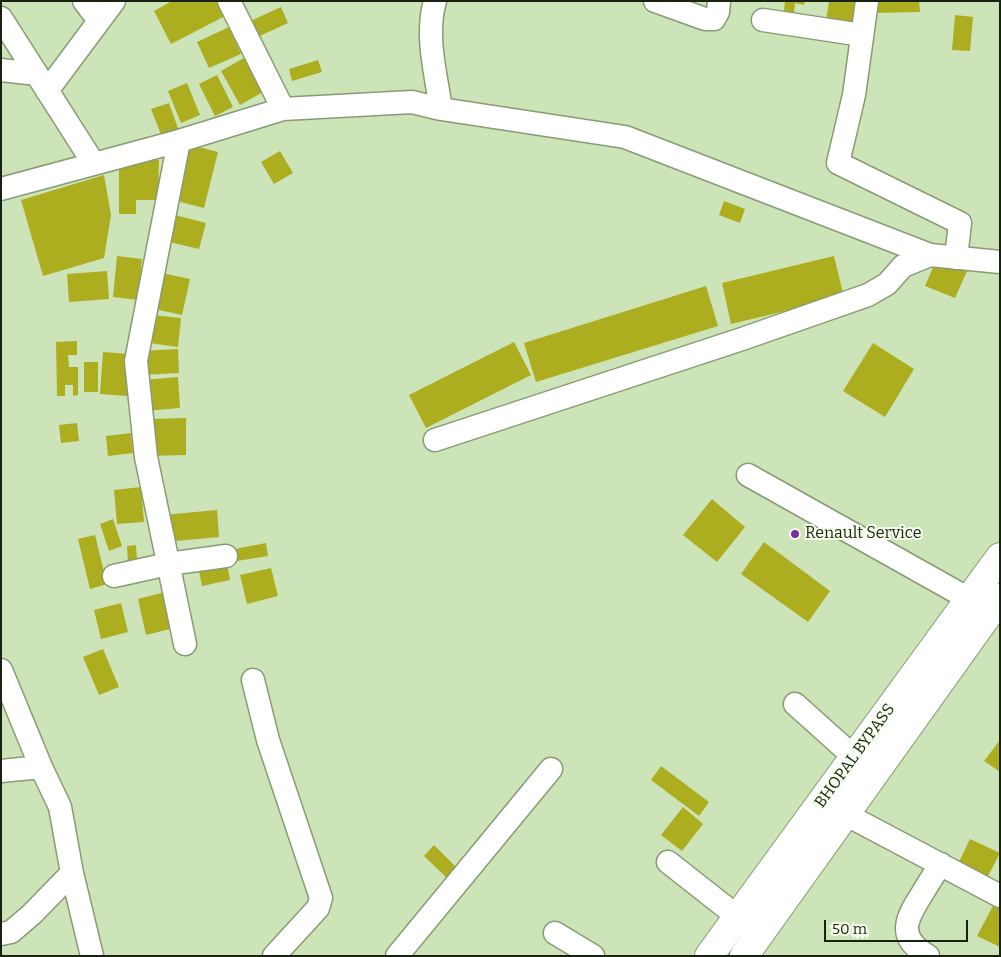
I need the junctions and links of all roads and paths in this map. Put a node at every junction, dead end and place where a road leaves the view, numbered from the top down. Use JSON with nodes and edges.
{"nodes":[{"id":1,"x":84,"y":1,"type":"edge"},
{"id":2,"x":114,"y":1,"type":"edge"},
{"id":3,"x":229,"y":1,"type":"edge"},
{"id":4,"x":435,"y":1,"type":"edge"},
{"id":5,"x":655,"y":1,"type":"edge"},
{"id":6,"x":719,"y":1,"type":"edge"},
{"id":7,"x":867,"y":1,"type":"edge"},
{"id":8,"x":1,"y":18,"type":"edge"},
{"id":9,"x":763,"y":20,"type":"dead end"},
{"id":10,"x":99,"y":21,"type":"junction"},
{"id":11,"x":862,"y":35,"type":"junction"},
{"id":12,"x":1,"y":70,"type":"edge"},
{"id":13,"x":42,"y":82,"type":"junction"},
{"id":14,"x":283,"y":109,"type":"junction"},
{"id":15,"x":442,"y":109,"type":"junction"},
{"id":16,"x":179,"y":140,"type":"junction"},
{"id":17,"x":94,"y":164,"type":"junction"},
{"id":18,"x":1,"y":189,"type":"edge"},
{"id":19,"x":930,"y":255,"type":"junction"},
{"id":20,"x":956,"y":258,"type":"junction"},
{"id":21,"x":1000,"y":262,"type":"edge"},
{"id":22,"x":435,"y":440,"type":"dead end"},
{"id":23,"x":748,"y":475,"type":"dead end"},
{"id":24,"x":226,"y":556,"type":"dead end"},
{"id":25,"x":1000,"y":557,"type":"edge"},
{"id":26,"x":168,"y":564,"type":"junction"},
{"id":27,"x":114,"y":576,"type":"dead end"},
{"id":28,"x":1000,"y":598,"type":"edge"},
{"id":29,"x":969,"y":600,"type":"junction"},
{"id":30,"x":184,"y":644,"type":"dead end"},
{"id":31,"x":1,"y":670,"type":"edge"},
{"id":32,"x":253,"y":680,"type":"dead end"},
{"id":33,"x":795,"y":704,"type":"dead end"},
{"id":34,"x":854,"y":757,"type":"junction"},
{"id":35,"x":41,"y":767,"type":"junction"},
{"id":36,"x":550,"y":768,"type":"dead end"},
{"id":37,"x":1,"y":771,"type":"edge"},
{"id":38,"x":845,"y":814,"type":"junction"},
{"id":39,"x":668,"y":862,"type":"dead end"},
{"id":40,"x":941,"y":864,"type":"junction"},
{"id":41,"x":72,"y":873,"type":"junction"},
{"id":42,"x":1000,"y":896,"type":"edge"},
{"id":43,"x":738,"y":917,"type":"junction"},
{"id":44,"x":555,"y":933,"type":"dead end"},
{"id":45,"x":1,"y":934,"type":"edge"},
{"id":46,"x":92,"y":956,"type":"edge"},
{"id":47,"x":274,"y":956,"type":"edge"},
{"id":48,"x":397,"y":956,"type":"edge"},
{"id":49,"x":593,"y":956,"type":"edge"},
{"id":50,"x":709,"y":956,"type":"edge"},
{"id":51,"x":744,"y":956,"type":"edge"},
{"id":52,"x":928,"y":956,"type":"edge"}],
"edges":[{"from":1,"to":10,"type":"street"},
{"from":2,"to":10,"type":"street"},
{"from":3,"to":14,"type":"street"},
{"from":4,"to":15,"type":"street"},
{"from":5,"to":6,"type":"street"},
{"from":7,"to":11,"type":"street"},
{"from":8,"to":13,"type":"street"},
{"from":9,"to":11,"type":"street"},
{"from":10,"to":13,"type":"street"},
{"from":11,"to":20,"type":"street"},
{"from":12,"to":13,"type":"street"},
{"from":13,"to":17,"type":"street"},
{"from":14,"to":15,"type":"street"},
{"from":14,"to":16,"type":"street"},
{"from":15,"to":19,"type":"street"},
{"from":16,"to":17,"type":"street"},
{"from":16,"to":26,"type":"street"},
{"from":17,"to":18,"type":"street"},
{"from":19,"to":20,"type":"street"},
{"from":19,"to":22,"type":"street"},
{"from":20,"to":21,"type":"street"},
{"from":23,"to":29,"type":"street"},
{"from":24,"to":26,"type":"street"},
{"from":25,"to":29,"type":"main road","name":"BHOPAL BYPASS"},
{"from":26,"to":27,"type":"street"},
{"from":26,"to":30,"type":"street"},
{"from":28,"to":38,"type":"main road","name":"BHOPAL BYPASS"},
{"from":29,"to":34,"type":"main road","name":"BHOPAL BYPASS"},
{"from":31,"to":35,"type":"street"},
{"from":32,"to":47,"type":"street"},
{"from":33,"to":34,"type":"street"},
{"from":34,"to":43,"type":"main road","name":"BHOPAL BYPASS"},
{"from":35,"to":37,"type":"street"},
{"from":35,"to":41,"type":"street"},
{"from":36,"to":48,"type":"street"},
{"from":38,"to":40,"type":"street"},
{"from":38,"to":51,"type":"main road","name":"BHOPAL BYPASS"},
{"from":39,"to":43,"type":"street"},
{"from":40,"to":42,"type":"street"},
{"from":40,"to":52,"type":"street"},
{"from":41,"to":45,"type":"street"},
{"from":41,"to":46,"type":"street"},
{"from":43,"to":50,"type":"main road","name":"BHOPAL BYPASS"},
{"from":44,"to":49,"type":"street"}]}
